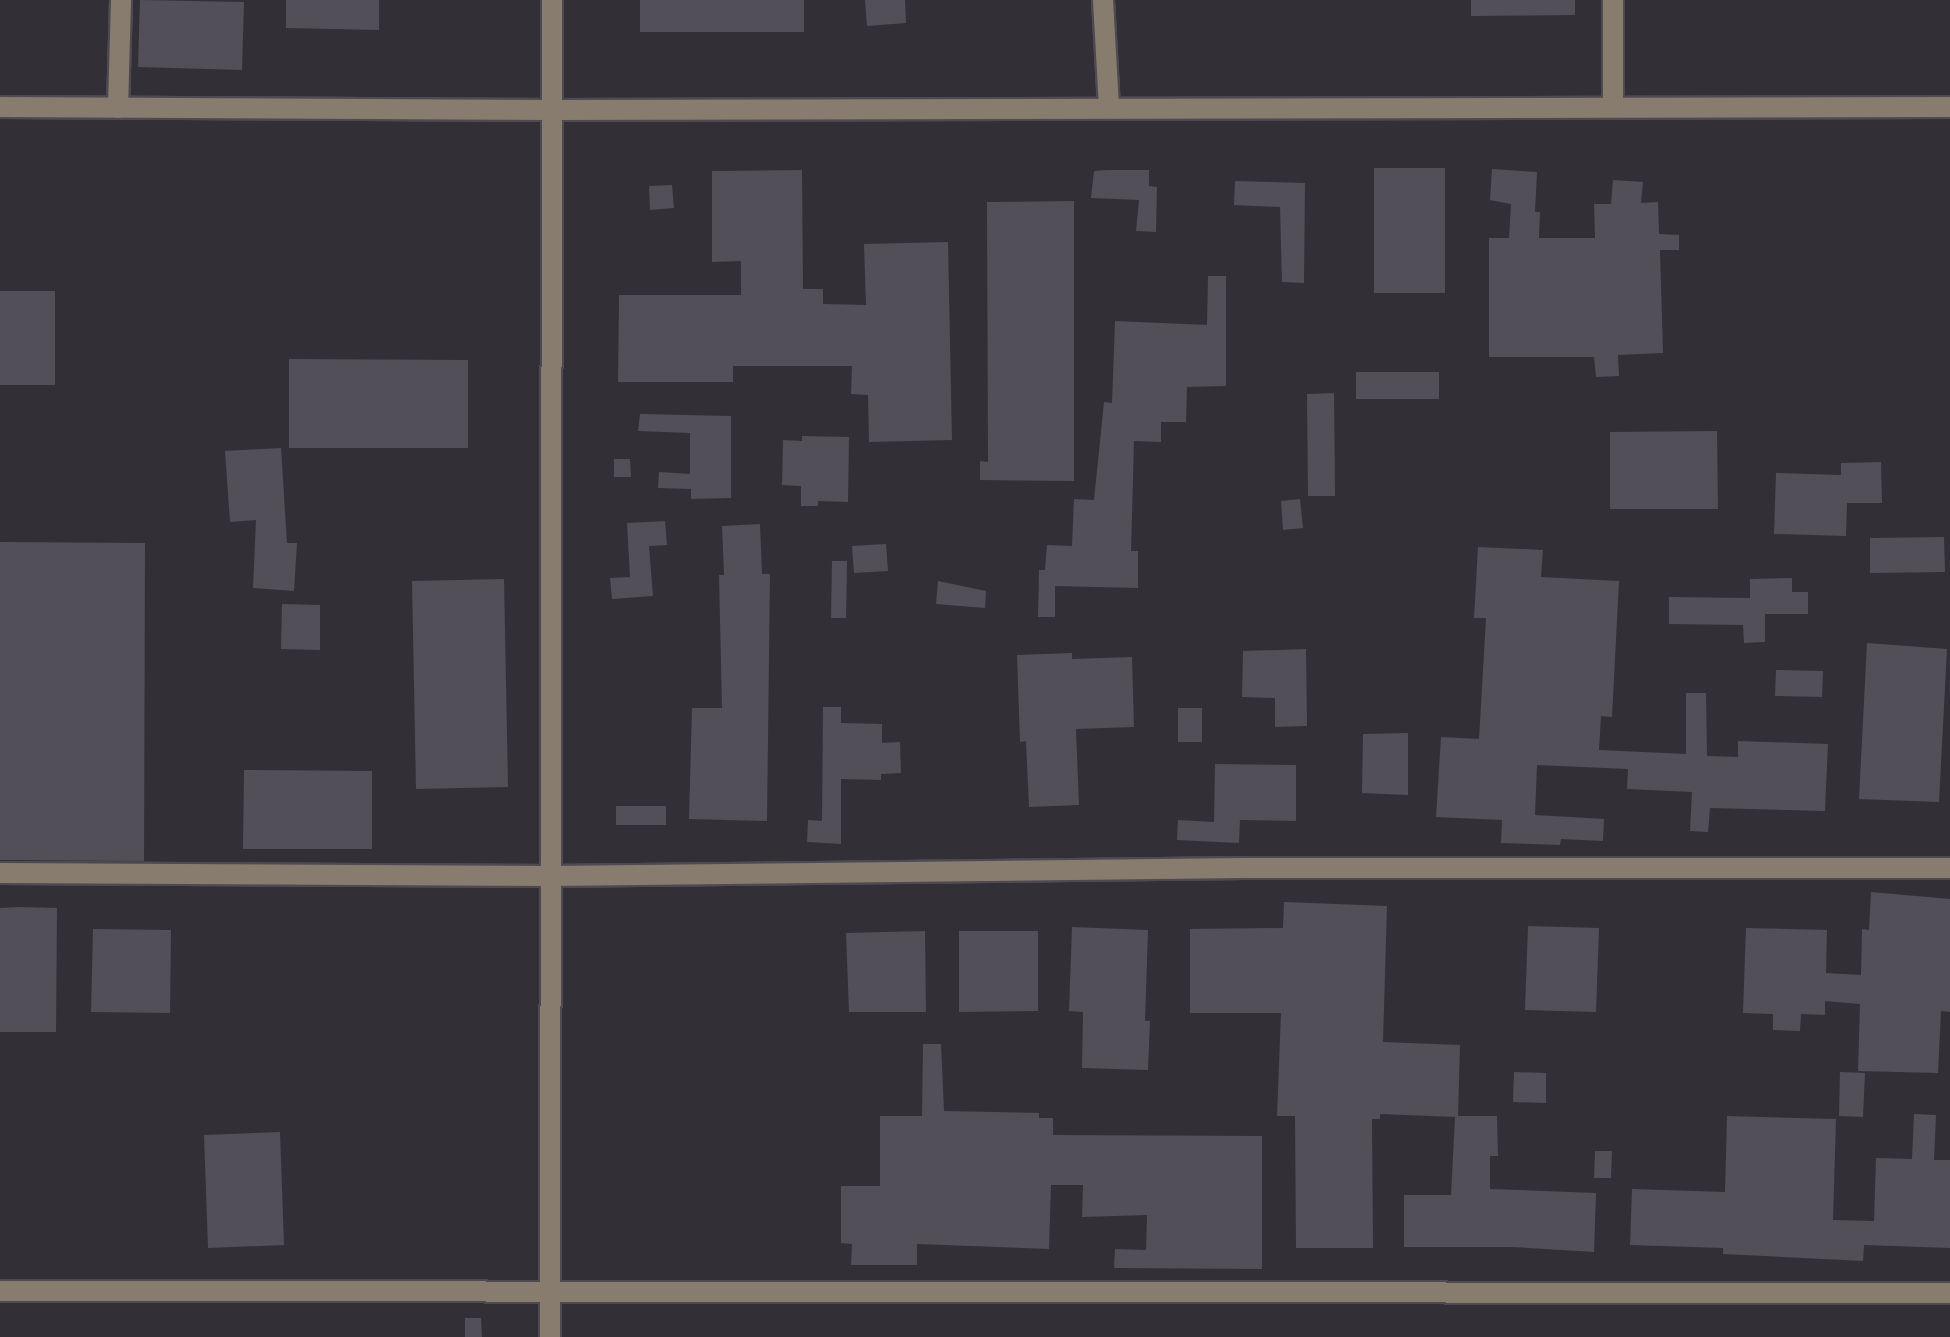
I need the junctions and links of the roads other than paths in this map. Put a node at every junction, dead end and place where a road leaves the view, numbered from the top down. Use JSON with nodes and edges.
{"nodes":[{"id":1,"x":121,"y":0,"type":"edge"},
{"id":2,"x":552,"y":0,"type":"edge"},
{"id":3,"x":1103,"y":0,"type":"edge"},
{"id":4,"x":1613,"y":0,"type":"edge"},
{"id":5,"x":0,"y":107,"type":"edge"},
{"id":6,"x":1613,"y":107,"type":"junction"},
{"id":7,"x":1950,"y":107,"type":"edge"},
{"id":8,"x":118,"y":108,"type":"junction"},
{"id":9,"x":1109,"y":108,"type":"junction"},
{"id":10,"x":551,"y":110,"type":"junction"},
{"id":11,"x":1950,"y":868,"type":"edge"},
{"id":12,"x":0,"y":873,"type":"edge"},
{"id":13,"x":552,"y":876,"type":"junction"},
{"id":14,"x":0,"y":1291,"type":"edge"},
{"id":15,"x":550,"y":1291,"type":"junction"},
{"id":16,"x":1950,"y":1293,"type":"edge"},
{"id":17,"x":550,"y":1337,"type":"edge"}],
"edges":[{"from":1,"to":8,"type":"street"},
{"from":2,"to":10,"type":"street"},
{"from":3,"to":9,"type":"street"},
{"from":4,"to":6,"type":"street"},
{"from":5,"to":8,"type":"street"},
{"from":6,"to":7,"type":"street"},
{"from":6,"to":9,"type":"street"},
{"from":8,"to":10,"type":"street"},
{"from":9,"to":10,"type":"street"},
{"from":10,"to":13,"type":"street"},
{"from":11,"to":13,"type":"street"},
{"from":12,"to":13,"type":"street"},
{"from":13,"to":15,"type":"street"},
{"from":14,"to":15,"type":"street"},
{"from":15,"to":16,"type":"street"},
{"from":15,"to":17,"type":"street"}]}
